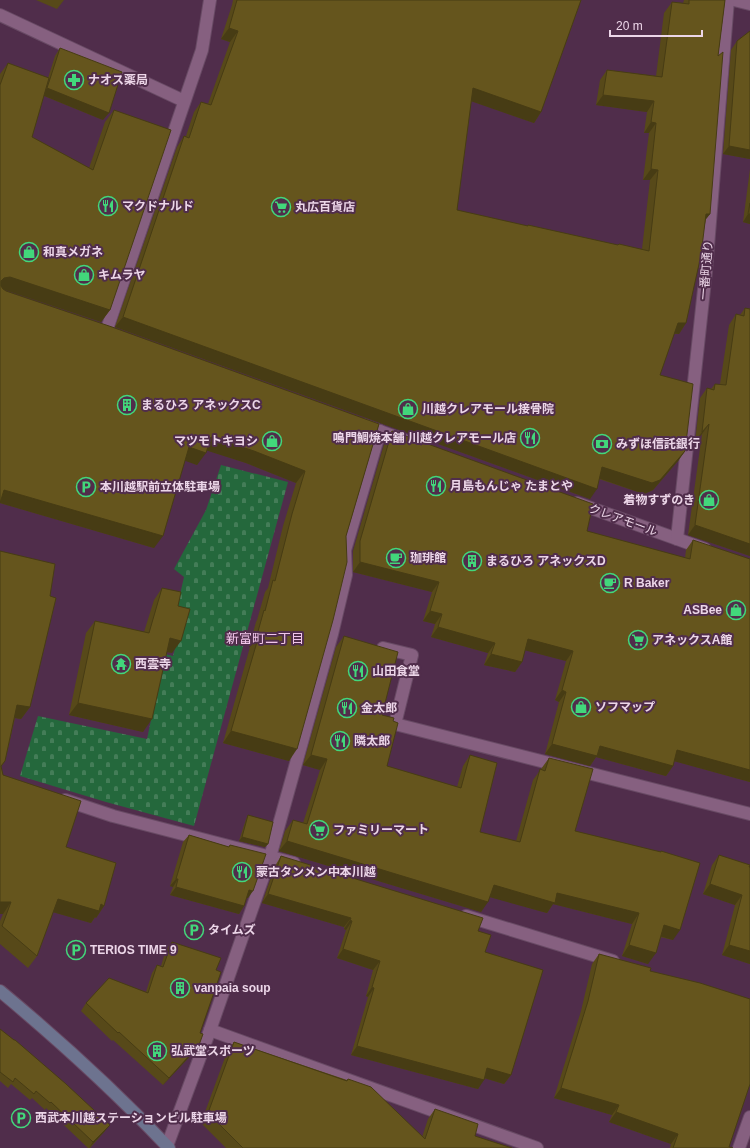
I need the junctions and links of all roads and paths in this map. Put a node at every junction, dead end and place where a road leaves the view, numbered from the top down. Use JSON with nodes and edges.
{"nodes":[{"id":1,"x":210,"y":0,"type":"edge"},
{"id":2,"x":728,"y":0,"type":"edge"},
{"id":3,"x":734,"y":0,"type":"edge"},
{"id":4,"x":750,"y":4,"type":"edge"},
{"id":5,"x":0,"y":16,"type":"edge"},
{"id":6,"x":184,"y":102,"type":"junction"},
{"id":7,"x":106,"y":332,"type":"edge"},
{"id":8,"x":350,"y":420,"type":"edge"},
{"id":9,"x":380,"y":431,"type":"junction"},
{"id":10,"x":417,"y":444,"type":"edge"},
{"id":11,"x":565,"y":499,"type":"edge"},
{"id":12,"x":677,"y":539,"type":"junction"},
{"id":13,"x":713,"y":551,"type":"edge"},
{"id":14,"x":332,"y":634,"type":"junction"},
{"id":15,"x":346,"y":638,"type":"edge"},
{"id":16,"x":375,"y":646,"type":"edge"},
{"id":17,"x":53,"y":796,"type":"edge"},
{"id":18,"x":750,"y":814,"type":"edge"},
{"id":19,"x":270,"y":857,"type":"junction"},
{"id":20,"x":303,"y":866,"type":"edge"},
{"id":21,"x":452,"y":912,"type":"edge"},
{"id":22,"x":624,"y":965,"type":"edge"},
{"id":23,"x":0,"y":991,"type":"edge"},
{"id":24,"x":210,"y":1030,"type":"junction"},
{"id":25,"x":750,"y":1117,"type":"edge"},
{"id":26,"x":168,"y":1147,"type":"edge"},
{"id":27,"x":537,"y":1148,"type":"edge"},
{"id":28,"x":739,"y":1148,"type":"edge"}],
"edges":[{"from":1,"to":6,"type":"street"},
{"from":2,"to":12,"type":"street","name":"一番町通り"},
{"from":3,"to":4,"type":"street"},
{"from":5,"to":6,"type":"street"},
{"from":6,"to":7,"type":"street"},
{"from":8,"to":9,"type":"street"},
{"from":9,"to":10,"type":"street"},
{"from":9,"to":14,"type":"street"},
{"from":11,"to":12,"type":"street","name":"クレアモール"},
{"from":12,"to":13,"type":"street","name":"クレアモール"},
{"from":14,"to":15,"type":"street"},
{"from":14,"to":19,"type":"street"},
{"from":16,"to":18,"type":"street"},
{"from":17,"to":19,"type":"street"},
{"from":19,"to":20,"type":"street"},
{"from":19,"to":24,"type":"street"},
{"from":21,"to":22,"type":"street"},
{"from":23,"to":26,"type":"street"},
{"from":24,"to":26,"type":"street"},
{"from":24,"to":27,"type":"street"},
{"from":25,"to":28,"type":"street"}]}
